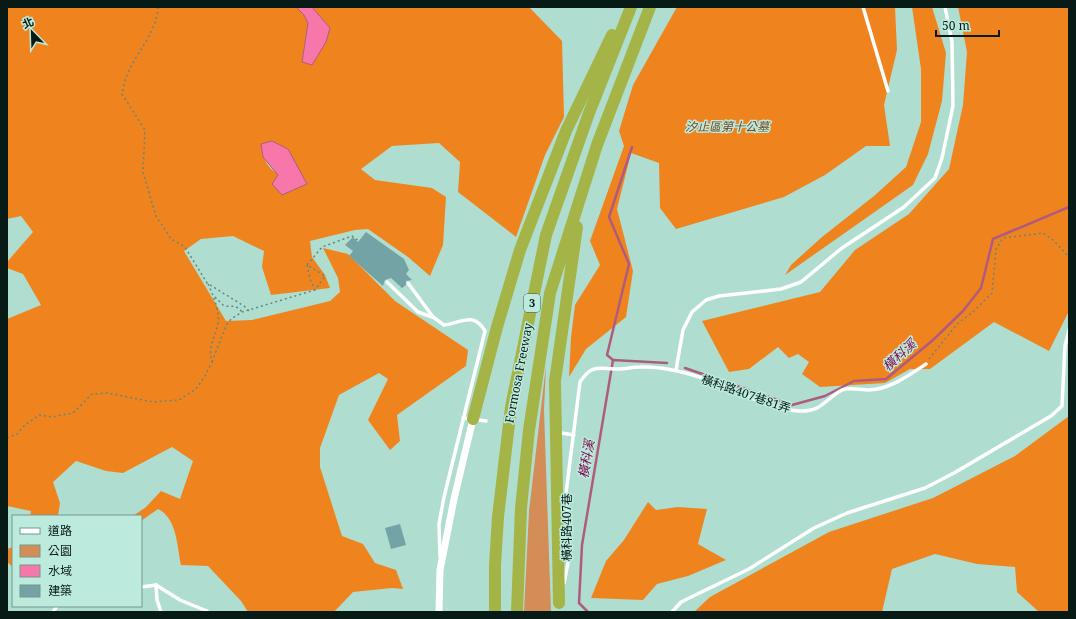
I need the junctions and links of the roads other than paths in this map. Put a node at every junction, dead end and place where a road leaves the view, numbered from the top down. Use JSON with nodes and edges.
{"nodes":[{"id":1,"x":626,"y":7,"type":"edge"},
{"id":2,"x":631,"y":7,"type":"edge"},
{"id":3,"x":650,"y":7,"type":"edge"},
{"id":4,"x":863,"y":7,"type":"edge"},
{"id":5,"x":945,"y":7,"type":"edge"},
{"id":6,"x":888,"y":92,"type":"dead end"},
{"id":7,"x":582,"y":190,"type":"junction"},
{"id":8,"x":387,"y":282,"type":"dead end"},
{"id":9,"x":408,"y":283,"type":"dead end"},
{"id":10,"x":433,"y":317,"type":"junction"},
{"id":11,"x":1069,"y":330,"type":"edge"},
{"id":12,"x":926,"y":364,"type":"road end"},
{"id":13,"x":676,"y":370,"type":"junction"},
{"id":14,"x":586,"y":372,"type":"joint"},
{"id":15,"x":468,"y":418,"type":"junction"},
{"id":16,"x":486,"y":421,"type":"dead end"},
{"id":17,"x":561,"y":433,"type":"dead end"},
{"id":18,"x":574,"y":435,"type":"junction"},
{"id":19,"x":440,"y":570,"type":"junction"},
{"id":20,"x":156,"y":585,"type":"junction"},
{"id":21,"x":142,"y":587,"type":"edge"},
{"id":22,"x":559,"y":608,"type":"edge"},
{"id":23,"x":207,"y":611,"type":"dead end"},
{"id":24,"x":161,"y":612,"type":"edge"},
{"id":25,"x":440,"y":612,"type":"edge"},
{"id":26,"x":495,"y":612,"type":"edge"},
{"id":27,"x":517,"y":612,"type":"edge"},
{"id":28,"x":672,"y":612,"type":"edge"}],
"edges":[{"from":1,"to":15,"type":"highway"},
{"from":2,"to":26,"type":"highway","name":"Formosa Freeway","number":"3"},
{"from":3,"to":7,"type":"highway","name":"Formosa Freeway","number":"3"},
{"from":4,"to":6,"type":"lane"},
{"from":5,"to":13,"type":"lane"},
{"from":7,"to":22,"type":"highway"},
{"from":7,"to":27,"type":"highway","name":"Formosa Freeway","number":"3"},
{"from":8,"to":10,"type":"lane"},
{"from":9,"to":10,"type":"lane"},
{"from":10,"to":15,"type":"lane"},
{"from":11,"to":28,"type":"lane"},
{"from":12,"to":13,"type":"lane","name":"橫科路407巷81弄"},
{"from":13,"to":14,"type":"lane","name":"橫科路407巷81弄"},
{"from":14,"to":18,"type":"lane","name":"橫科路407巷"},
{"from":15,"to":16,"type":"lane"},
{"from":15,"to":19,"type":"street"},
{"from":15,"to":19,"type":"lane"},
{"from":17,"to":18,"type":"lane"},
{"from":18,"to":22,"type":"lane","name":"橫科路407巷"},
{"from":19,"to":25,"type":"street"},
{"from":20,"to":21,"type":"lane"},
{"from":20,"to":23,"type":"lane"},
{"from":20,"to":24,"type":"lane"}]}
